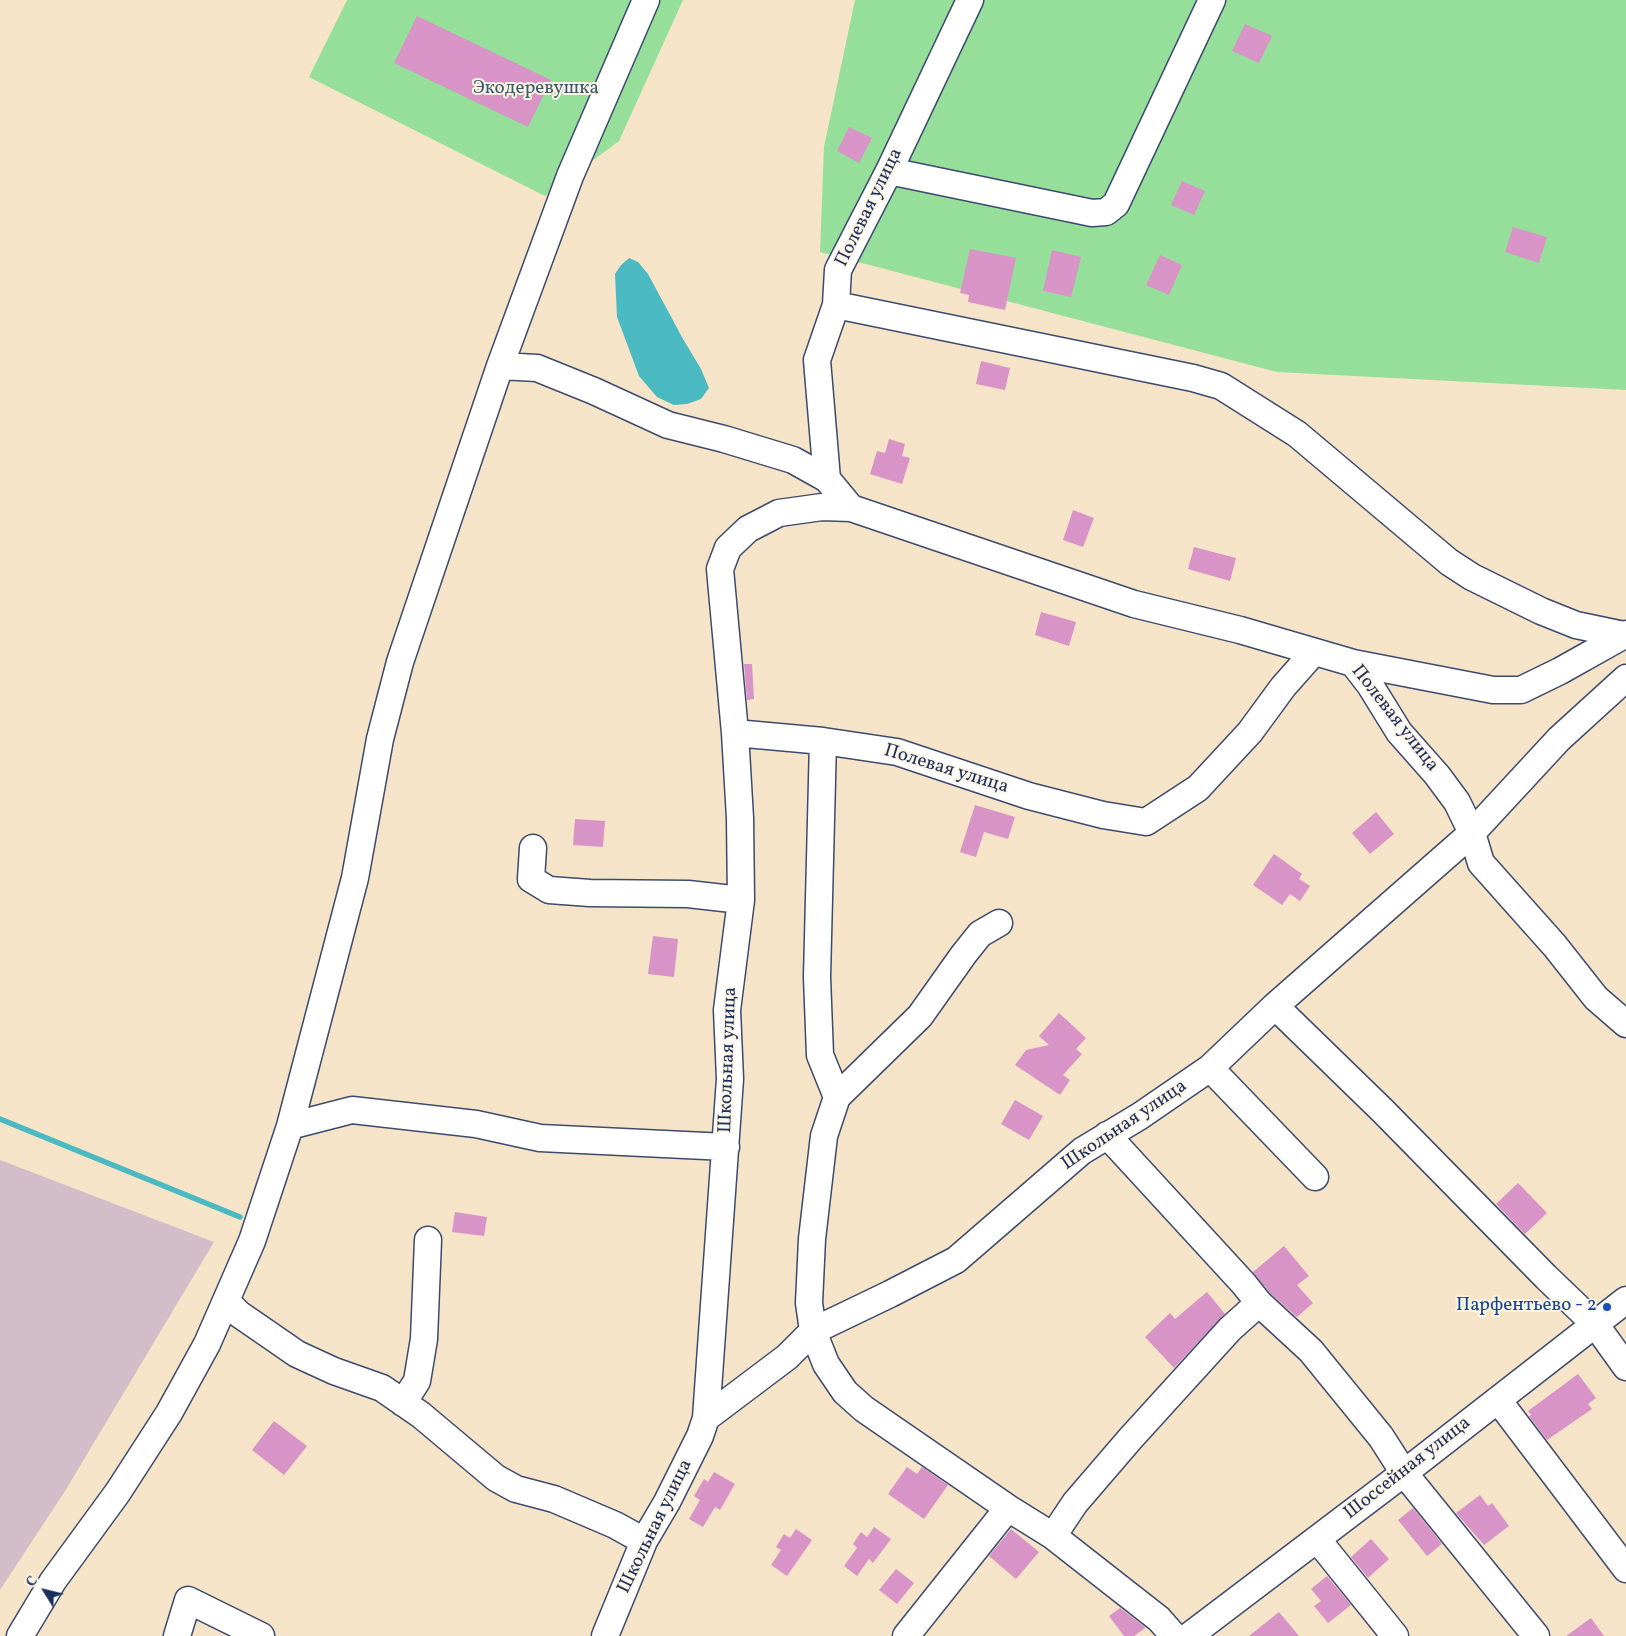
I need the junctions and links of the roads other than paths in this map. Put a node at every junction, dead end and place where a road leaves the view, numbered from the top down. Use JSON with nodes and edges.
{"nodes":[{"id":1,"x":646,"y":0,"type":"edge"},
{"id":2,"x":970,"y":0,"type":"edge"},
{"id":3,"x":1212,"y":0,"type":"edge"},
{"id":4,"x":889,"y":171,"type":"junction"},
{"id":5,"x":836,"y":305,"type":"junction"},
{"id":6,"x":500,"y":366,"type":"junction"},
{"id":7,"x":827,"y":479,"type":"junction"},
{"id":8,"x":852,"y":508,"type":"junction"},
{"id":9,"x":1625,"y":635,"type":"edge"},
{"id":10,"x":1314,"y":652,"type":"junction"},
{"id":11,"x":1353,"y":663,"type":"junction"},
{"id":12,"x":1626,"y":678,"type":"edge"},
{"id":13,"x":735,"y":733,"type":"junction"},
{"id":14,"x":823,"y":741,"type":"junction"},
{"id":15,"x":1472,"y":834,"type":"junction"},
{"id":16,"x":533,"y":848,"type":"dead end"},
{"id":17,"x":741,"y":900,"type":"junction"},
{"id":18,"x":999,"y":923,"type":"dead end"},
{"id":19,"x":1274,"y":1006,"type":"junction"},
{"id":20,"x":1626,"y":1024,"type":"edge"},
{"id":21,"x":1210,"y":1068,"type":"junction"},
{"id":22,"x":837,"y":1098,"type":"junction"},
{"id":23,"x":290,"y":1126,"type":"junction"},
{"id":24,"x":1108,"y":1135,"type":"junction"},
{"id":25,"x":726,"y":1147,"type":"junction"},
{"id":26,"x":1315,"y":1177,"type":"dead end"},
{"id":27,"x":428,"y":1240,"type":"dead end"},
{"id":28,"x":1626,"y":1300,"type":"edge"},
{"id":29,"x":226,"y":1301,"type":"junction"},
{"id":30,"x":1259,"y":1303,"type":"junction"},
{"id":31,"x":1595,"y":1324,"type":"junction"},
{"id":32,"x":813,"y":1331,"type":"junction"},
{"id":33,"x":1626,"y":1367,"type":"edge"},
{"id":34,"x":1498,"y":1400,"type":"junction"},
{"id":35,"x":403,"y":1403,"type":"junction"},
{"id":36,"x":706,"y":1418,"type":"junction"},
{"id":37,"x":1404,"y":1473,"type":"junction"},
{"id":38,"x":1008,"y":1508,"type":"junction"},
{"id":39,"x":1053,"y":1536,"type":"junction"},
{"id":40,"x":1317,"y":1539,"type":"junction"},
{"id":41,"x":644,"y":1541,"type":"junction"},
{"id":42,"x":1626,"y":1569,"type":"edge"},
{"id":43,"x":1202,"y":1632,"type":"edge"},
{"id":44,"x":20,"y":1636,"type":"edge"},
{"id":45,"x":177,"y":1636,"type":"edge"},
{"id":46,"x":261,"y":1636,"type":"edge"},
{"id":47,"x":606,"y":1636,"type":"edge"},
{"id":48,"x":906,"y":1636,"type":"edge"},
{"id":49,"x":1174,"y":1636,"type":"edge"},
{"id":50,"x":1395,"y":1636,"type":"edge"},
{"id":51,"x":1536,"y":1636,"type":"edge"}],
"edges":[{"from":1,"to":6,"type":"street"},
{"from":2,"to":4,"type":"street","name":"Полевая улица"},
{"from":3,"to":4,"type":"street"},
{"from":4,"to":5,"type":"street","name":"Полевая улица"},
{"from":5,"to":7,"type":"street","name":"Полевая улица"},
{"from":5,"to":9,"type":"street"},
{"from":6,"to":7,"type":"street"},
{"from":6,"to":23,"type":"street"},
{"from":7,"to":8,"type":"street"},
{"from":8,"to":10,"type":"street","name":"Полевая улица"},
{"from":8,"to":13,"type":"street","name":"Полевая улица"},
{"from":9,"to":11,"type":"street"},
{"from":10,"to":11,"type":"street","name":"Полевая улица"},
{"from":10,"to":14,"type":"street","name":"Полевая улица"},
{"from":11,"to":15,"type":"street","name":"Полевая улица"},
{"from":12,"to":15,"type":"street","name":"Школьная улица"},
{"from":13,"to":14,"type":"street","name":"Полевая улица"},
{"from":13,"to":17,"type":"street","name":"Школьная улица"},
{"from":14,"to":22,"type":"street"},
{"from":15,"to":19,"type":"street","name":"Школьная улица"},
{"from":15,"to":20,"type":"street","name":"Полевая улица"},
{"from":16,"to":17,"type":"street"},
{"from":17,"to":25,"type":"street","name":"Школьная улица"},
{"from":18,"to":22,"type":"street"},
{"from":19,"to":21,"type":"street","name":"Школьная улица"},
{"from":19,"to":31,"type":"street"},
{"from":21,"to":24,"type":"street","name":"Школьная улица"},
{"from":21,"to":26,"type":"street"},
{"from":22,"to":32,"type":"street"},
{"from":23,"to":25,"type":"street"},
{"from":23,"to":29,"type":"street"},
{"from":24,"to":30,"type":"street"},
{"from":24,"to":32,"type":"street","name":"Школьная улица"},
{"from":25,"to":36,"type":"street","name":"Школьная улица"},
{"from":27,"to":35,"type":"street"},
{"from":28,"to":31,"type":"street","name":"Шоссейная улица"},
{"from":29,"to":35,"type":"street"},
{"from":29,"to":44,"type":"street"},
{"from":30,"to":37,"type":"street"},
{"from":30,"to":39,"type":"street"},
{"from":31,"to":33,"type":"street"},
{"from":31,"to":34,"type":"street","name":"Шоссейная улица"},
{"from":32,"to":36,"type":"street","name":"Школьная улица"},
{"from":32,"to":38,"type":"street"},
{"from":34,"to":37,"type":"street","name":"Шоссейная улица"},
{"from":34,"to":42,"type":"street"},
{"from":35,"to":41,"type":"street"},
{"from":36,"to":41,"type":"street","name":"Школьная улица"},
{"from":37,"to":40,"type":"street","name":"Шоссейная улица"},
{"from":37,"to":51,"type":"street"},
{"from":38,"to":39,"type":"street"},
{"from":38,"to":48,"type":"street"},
{"from":39,"to":49,"type":"street"},
{"from":40,"to":43,"type":"street","name":"Шоссейная улица"},
{"from":40,"to":50,"type":"street"},
{"from":41,"to":47,"type":"street","name":"Школьная улица"},
{"from":45,"to":46,"type":"street"}]}
